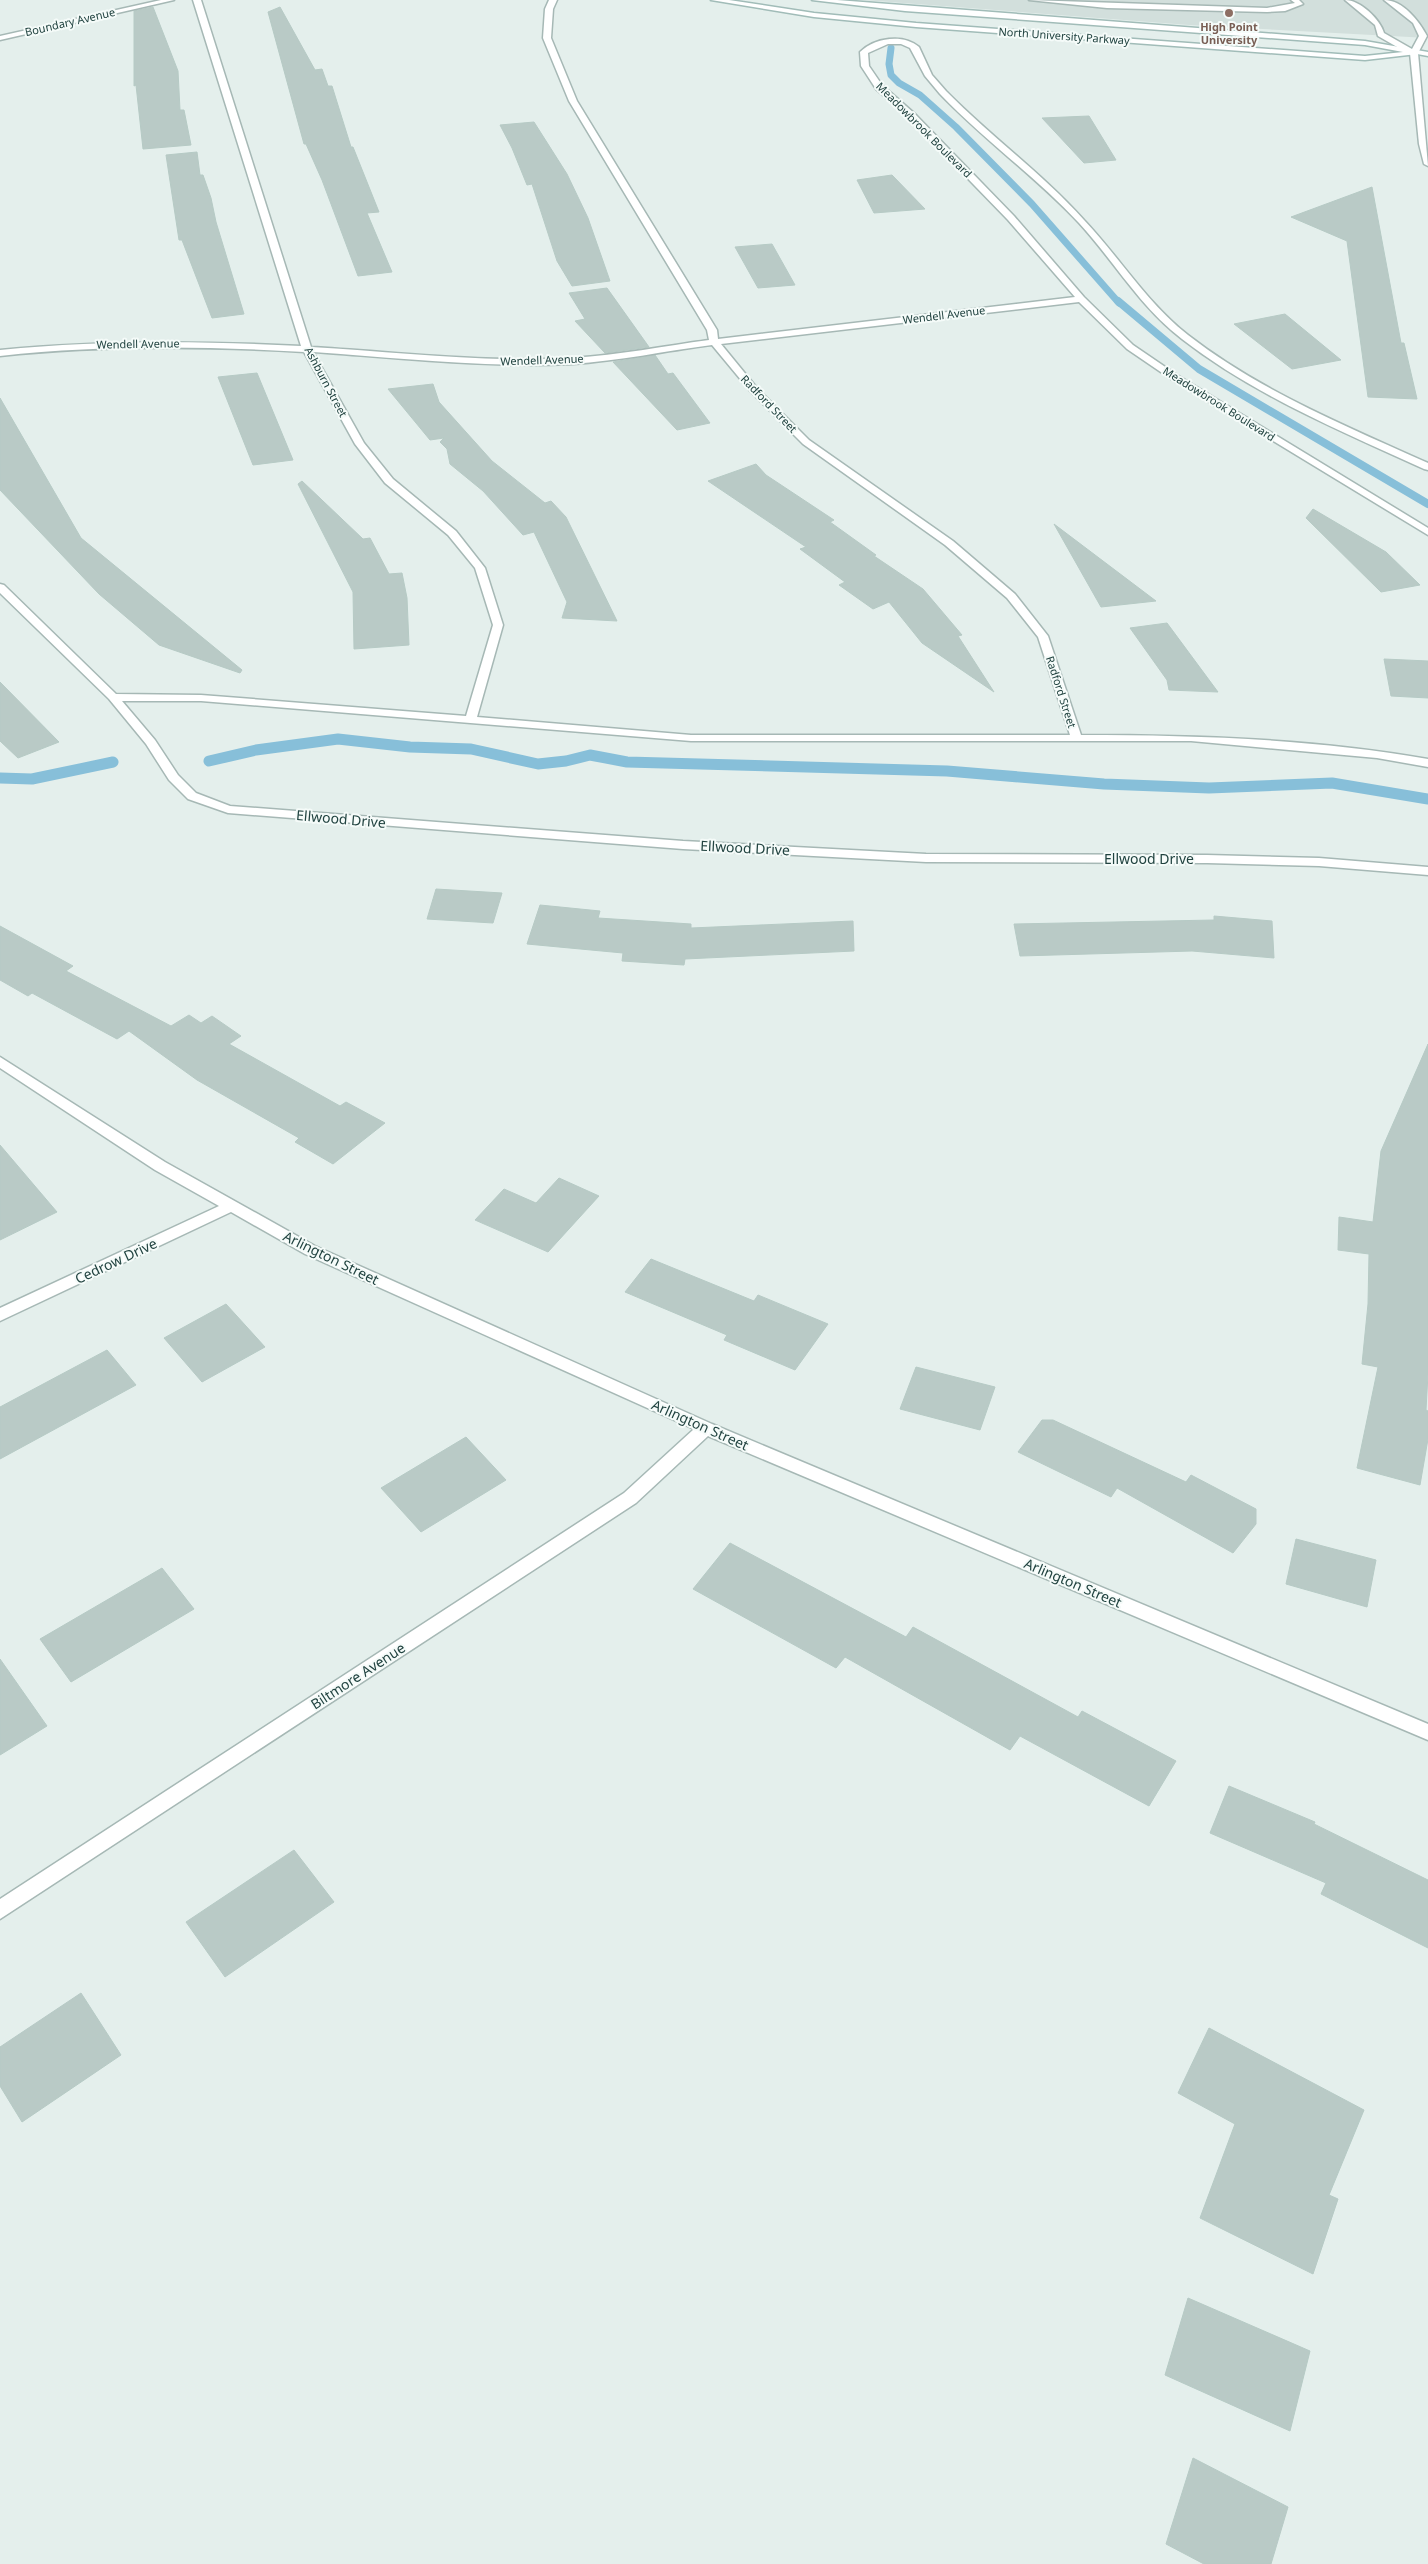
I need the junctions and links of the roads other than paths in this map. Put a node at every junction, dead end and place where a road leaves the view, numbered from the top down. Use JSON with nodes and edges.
{"nodes":[{"id":1,"x":170,"y":0,"type":"edge"},
{"id":2,"x":197,"y":0,"type":"edge"},
{"id":3,"x":553,"y":0,"type":"edge"},
{"id":4,"x":715,"y":0,"type":"edge"},
{"id":5,"x":816,"y":0,"type":"edge"},
{"id":6,"x":1033,"y":0,"type":"edge"},
{"id":7,"x":1128,"y":0,"type":"edge"},
{"id":8,"x":1296,"y":0,"type":"edge"},
{"id":9,"x":1349,"y":0,"type":"edge"},
{"id":10,"x":1388,"y":0,"type":"edge"},
{"id":11,"x":1132,"y":8,"type":"junction"},
{"id":12,"x":0,"y":38,"type":"edge"},
{"id":13,"x":1414,"y":52,"type":"junction"},
{"id":14,"x":1428,"y":54,"type":"edge"},
{"id":15,"x":1428,"y":164,"type":"edge"},
{"id":16,"x":1081,"y":299,"type":"junction"},
{"id":17,"x":714,"y":342,"type":"junction"},
{"id":18,"x":308,"y":349,"type":"junction"},
{"id":19,"x":0,"y":353,"type":"edge"},
{"id":20,"x":1428,"y":467,"type":"edge"},
{"id":21,"x":1428,"y":532,"type":"edge"},
{"id":22,"x":0,"y":587,"type":"edge"},
{"id":23,"x":112,"y":697,"type":"junction"},
{"id":24,"x":470,"y":721,"type":"junction"},
{"id":25,"x":1077,"y":739,"type":"junction"},
{"id":26,"x":1428,"y":763,"type":"edge"},
{"id":27,"x":1428,"y":871,"type":"edge"},
{"id":28,"x":0,"y":1062,"type":"edge"},
{"id":29,"x":232,"y":1206,"type":"junction"},
{"id":30,"x":0,"y":1315,"type":"edge"},
{"id":31,"x":706,"y":1428,"type":"junction"},
{"id":32,"x":1428,"y":1732,"type":"edge"},
{"id":33,"x":0,"y":1910,"type":"edge"}],
"edges":[{"from":1,"to":12,"type":"street","name":"Boundary Avenue"},
{"from":2,"to":18,"type":"street","name":"Ashburn Street"},
{"from":3,"to":17,"type":"street","name":"Radford Street"},
{"from":4,"to":13,"type":"street","name":"North University Parkway"},
{"from":5,"to":13,"type":"street","name":"North University Parkway"},
{"from":6,"to":11,"type":"street"},
{"from":7,"to":11,"type":"street"},
{"from":8,"to":11,"type":"street"},
{"from":9,"to":13,"type":"street"},
{"from":10,"to":13,"type":"street"},
{"from":13,"to":14,"type":"street","name":"North University Parkway"},
{"from":13,"to":15,"type":"street"},
{"from":16,"to":17,"type":"street","name":"Wendell Avenue"},
{"from":16,"to":20,"type":"street","name":"Meadowbrook Boulevard"},
{"from":16,"to":21,"type":"street","name":"Meadowbrook Boulevard"},
{"from":17,"to":18,"type":"street","name":"Wendell Avenue"},
{"from":17,"to":25,"type":"street","name":"Radford Street"},
{"from":18,"to":19,"type":"street","name":"Wendell Avenue"},
{"from":18,"to":24,"type":"street","name":"Ashburn Street"},
{"from":22,"to":23,"type":"street","name":"Ellwood Drive"},
{"from":23,"to":24,"type":"street"},
{"from":23,"to":27,"type":"street","name":"Ellwood Drive"},
{"from":24,"to":25,"type":"street"},
{"from":25,"to":26,"type":"street"},
{"from":28,"to":29,"type":"street","name":"Arlington Street"},
{"from":29,"to":30,"type":"street","name":"Cedrow Drive"},
{"from":29,"to":31,"type":"street","name":"Arlington Street"},
{"from":31,"to":32,"type":"street","name":"Arlington Street"},
{"from":31,"to":33,"type":"street","name":"Biltmore Avenue"}]}
